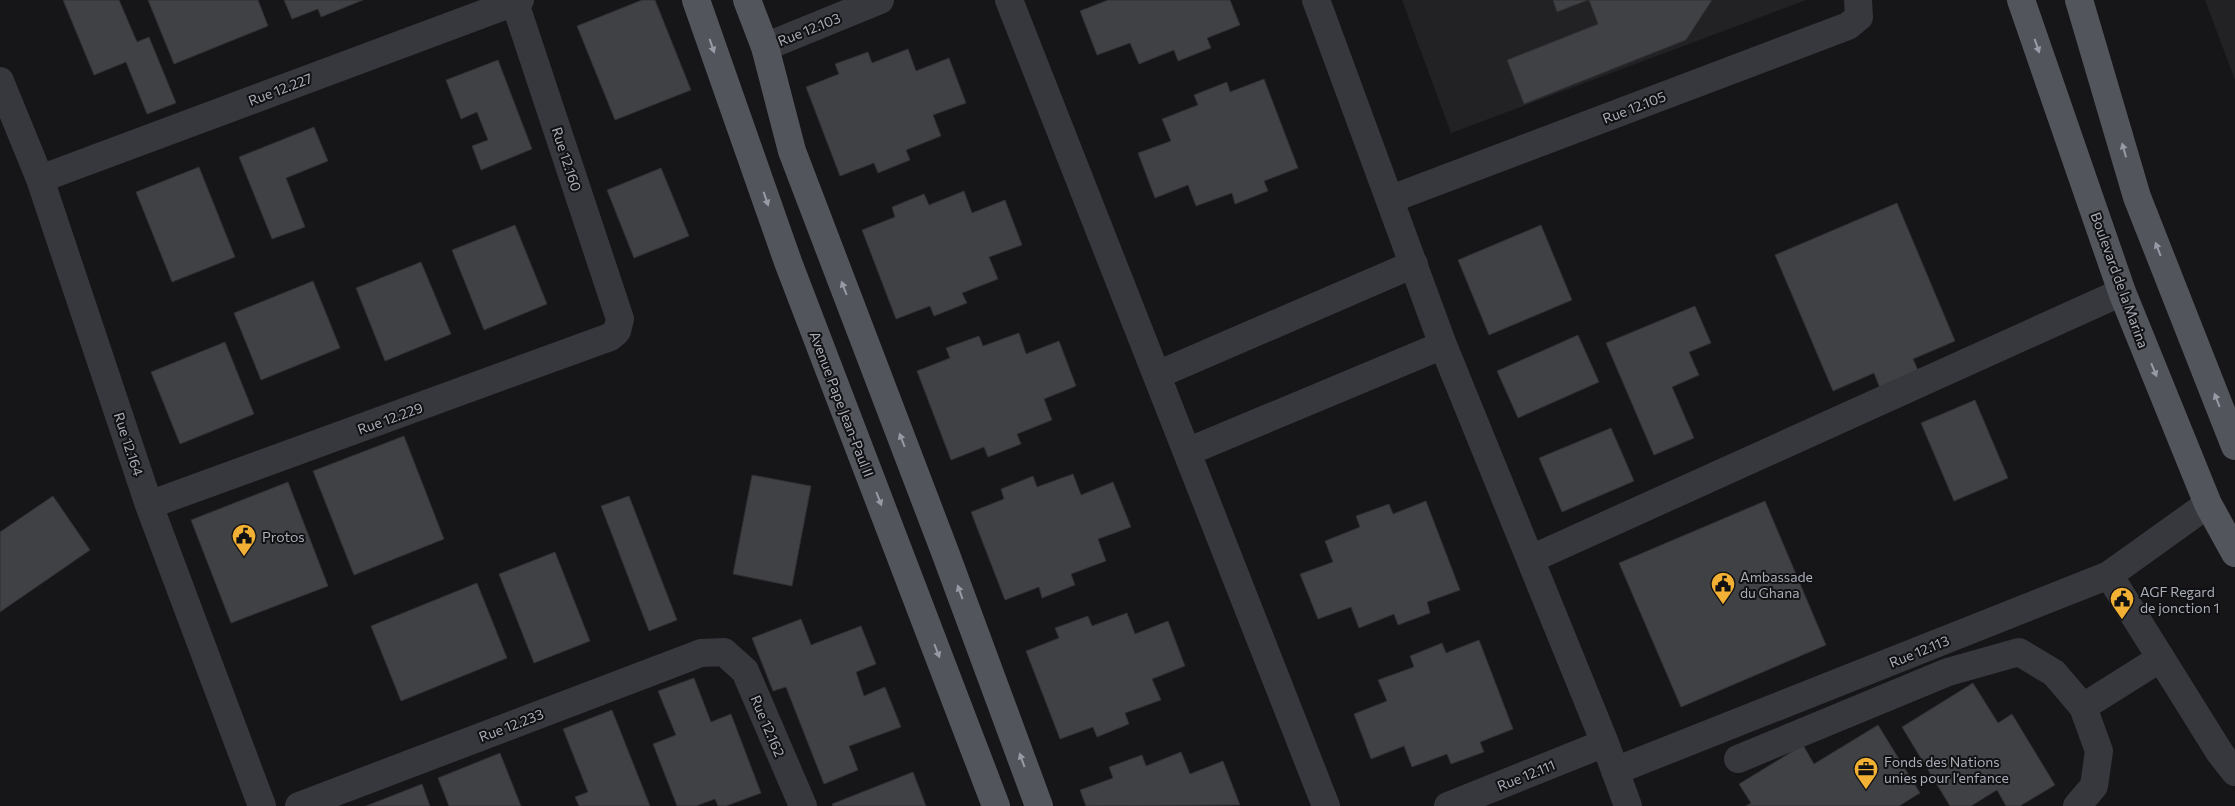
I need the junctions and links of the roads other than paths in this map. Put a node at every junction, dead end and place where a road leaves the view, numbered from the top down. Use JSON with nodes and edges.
{"nodes":[{"id":1,"x":696,"y":0,"type":"edge"},
{"id":2,"x":748,"y":0,"type":"edge"},
{"id":3,"x":880,"y":0,"type":"edge"},
{"id":4,"x":1009,"y":0,"type":"edge"},
{"id":5,"x":1316,"y":0,"type":"edge"},
{"id":6,"x":1858,"y":0,"type":"edge"},
{"id":7,"x":2021,"y":0,"type":"edge"},
{"id":8,"x":2079,"y":0,"type":"edge"},
{"id":9,"x":516,"y":1,"type":"edge"},
{"id":10,"x":765,"y":47,"type":"junction"},
{"id":11,"x":0,"y":81,"type":"edge"},
{"id":12,"x":40,"y":179,"type":"junction"},
{"id":13,"x":1391,"y":199,"type":"junction"},
{"id":14,"x":1414,"y":264,"type":"junction"},
{"id":15,"x":2122,"y":292,"type":"junction"},
{"id":16,"x":620,"y":319,"type":"joint"},
{"id":17,"x":1443,"y":345,"type":"junction"},
{"id":18,"x":1157,"y":375,"type":"junction"},
{"id":19,"x":2235,"y":446,"type":"edge"},
{"id":20,"x":1187,"y":452,"type":"junction"},
{"id":21,"x":2208,"y":504,"type":"junction"},
{"id":22,"x":149,"y":506,"type":"junction"},
{"id":23,"x":2235,"y":553,"type":"edge"},
{"id":24,"x":1531,"y":559,"type":"junction"},
{"id":25,"x":2109,"y":575,"type":"junction"},
{"id":26,"x":724,"y":652,"type":"joint"},
{"id":27,"x":2161,"y":658,"type":"junction"},
{"id":28,"x":2083,"y":707,"type":"junction"},
{"id":29,"x":1605,"y":743,"type":"junction"},
{"id":30,"x":1738,"y":758,"type":"dead end"},
{"id":31,"x":1615,"y":771,"type":"junction"},
{"id":32,"x":2235,"y":772,"type":"edge"},
{"id":33,"x":262,"y":806,"type":"edge"},
{"id":34,"x":299,"y":806,"type":"edge"},
{"id":35,"x":803,"y":806,"type":"edge"},
{"id":36,"x":996,"y":806,"type":"edge"},
{"id":37,"x":1040,"y":806,"type":"edge"},
{"id":38,"x":1326,"y":806,"type":"edge"},
{"id":39,"x":1448,"y":806,"type":"edge"},
{"id":40,"x":1628,"y":806,"type":"edge"},
{"id":41,"x":2077,"y":806,"type":"edge"}],
"edges":[{"from":1,"to":36,"type":"main road","name":"Avenue Pape Jean-Paul II","one_way":true},
{"from":2,"to":10,"type":"main road"},
{"from":3,"to":10,"type":"street","name":"Rue 12.103"},
{"from":4,"to":18,"type":"street"},
{"from":5,"to":13,"type":"street"},
{"from":6,"to":13,"type":"street","name":"Rue 12.105"},
{"from":7,"to":15,"type":"main road","name":"Boulevard de la Marina","one_way":true},
{"from":19,"to":8,"type":"main road","one_way":true},
{"from":9,"to":12,"type":"street","name":"Rue 12.227"},
{"from":9,"to":16,"type":"street","name":"Rue 12.160"},
{"from":37,"to":10,"type":"main road","one_way":true},
{"from":11,"to":12,"type":"street","name":"Rue 12.164"},
{"from":12,"to":22,"type":"street","name":"Rue 12.164"},
{"from":13,"to":14,"type":"street"},
{"from":14,"to":17,"type":"street"},
{"from":14,"to":18,"type":"street"},
{"from":15,"to":21,"type":"main road","name":"Boulevard de la Marina","one_way":true},
{"from":15,"to":24,"type":"street"},
{"from":16,"to":22,"type":"street","name":"Rue 12.229"},
{"from":17,"to":20,"type":"street"},
{"from":17,"to":24,"type":"street"},
{"from":18,"to":20,"type":"street"},
{"from":20,"to":38,"type":"street"},
{"from":21,"to":23,"type":"main road","name":"Boulevard de la Marina"},
{"from":21,"to":25,"type":"street","name":"Rue 12.113"},
{"from":22,"to":33,"type":"street","name":"Rue 12.164"},
{"from":24,"to":29,"type":"street"},
{"from":25,"to":27,"type":"street"},
{"from":25,"to":31,"type":"street","name":"Rue 12.113"},
{"from":26,"to":34,"type":"street","name":"Rue 12.233"},
{"from":26,"to":35,"type":"street","name":"Rue 12.162"},
{"from":27,"to":28,"type":"street"},
{"from":27,"to":32,"type":"street"},
{"from":28,"to":30,"type":"street"},
{"from":28,"to":41,"type":"street"},
{"from":29,"to":31,"type":"street"},
{"from":29,"to":39,"type":"street","name":"Rue 12.111"},
{"from":31,"to":40,"type":"street"}]}
